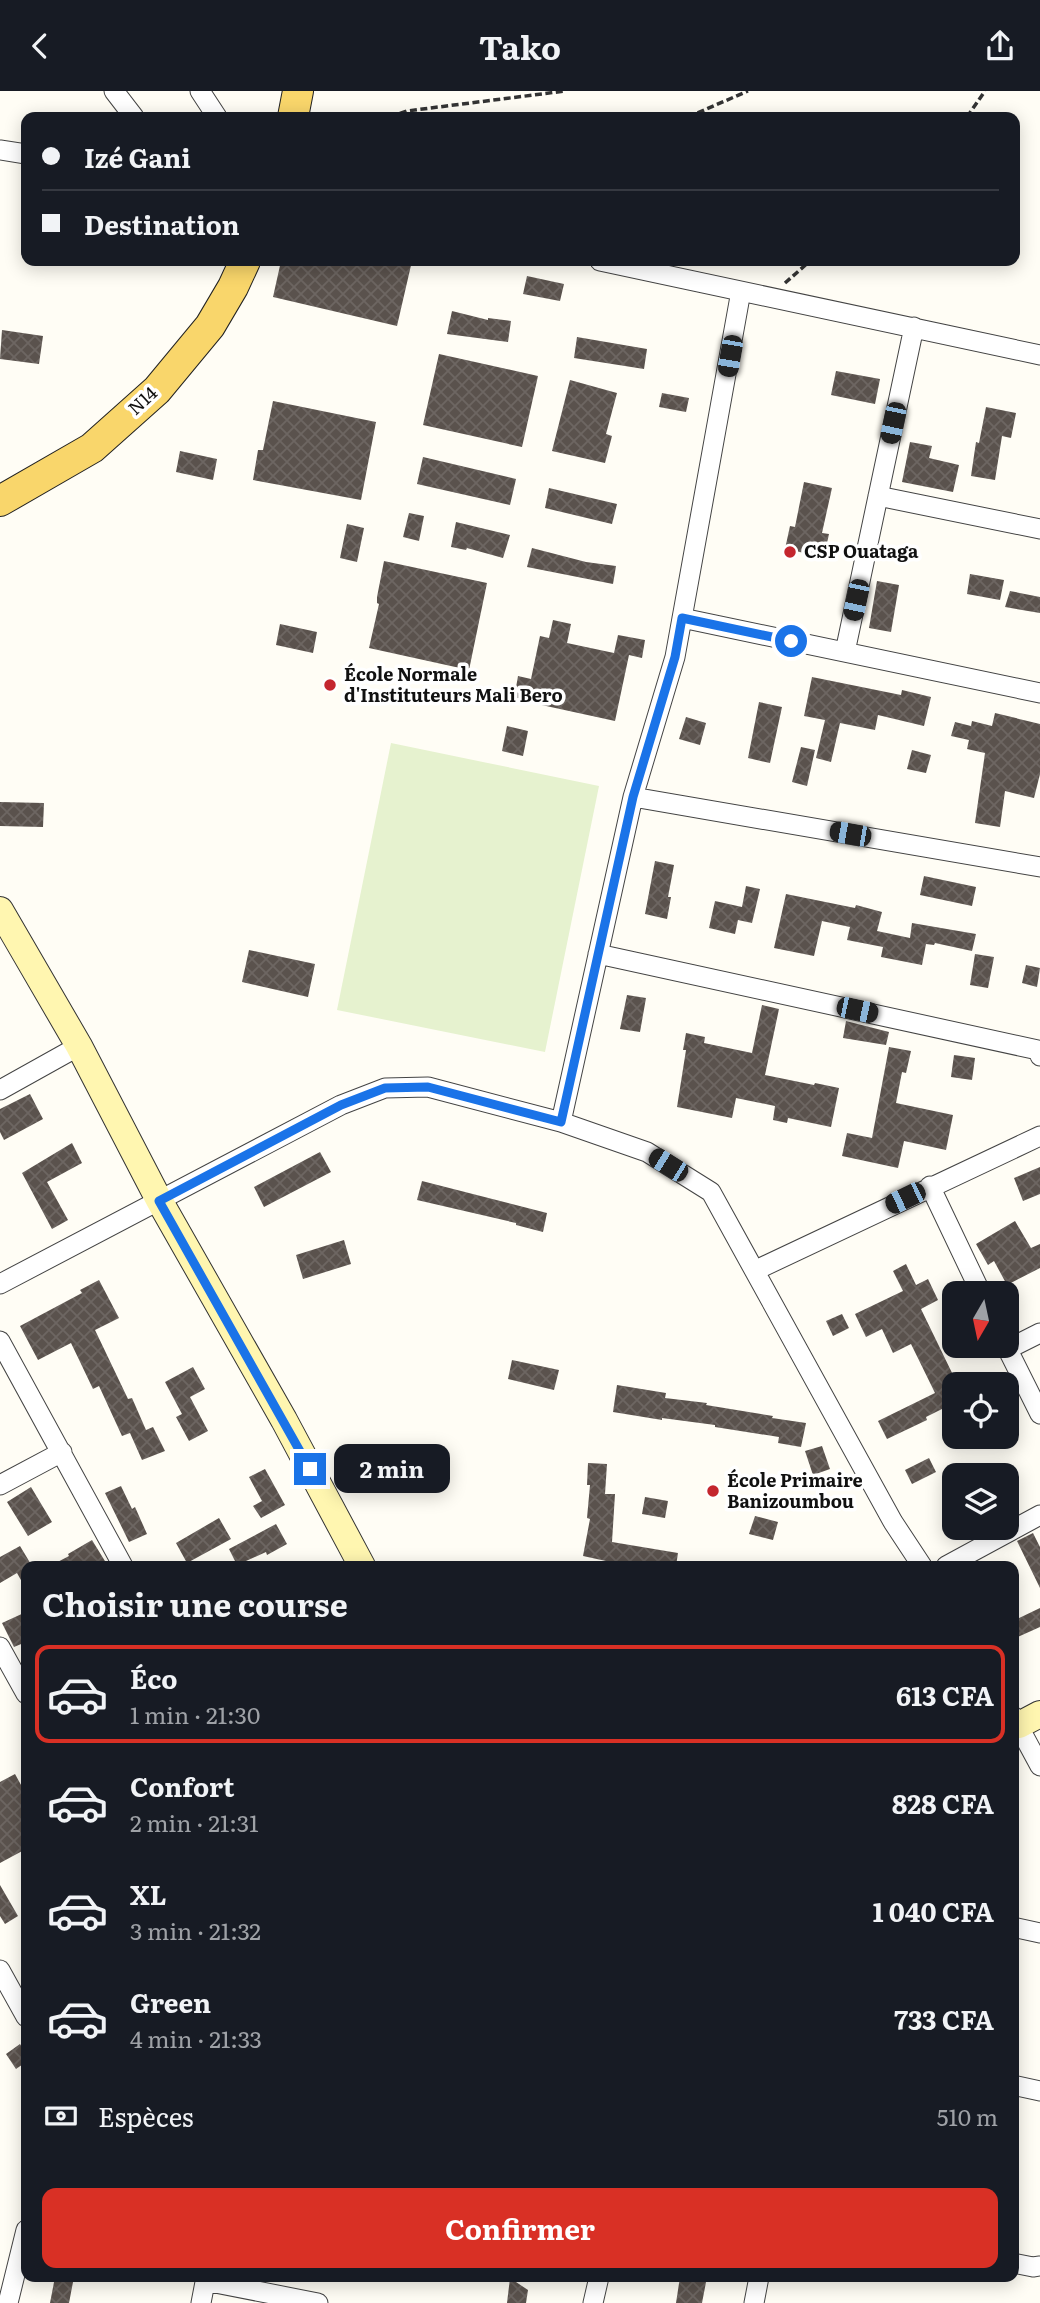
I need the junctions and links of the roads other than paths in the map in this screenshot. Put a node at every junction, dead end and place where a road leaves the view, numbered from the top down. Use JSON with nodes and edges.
{"nodes":[{"id":1,"x":114,"y":91,"type":"edge"},
{"id":2,"x":200,"y":91,"type":"edge"},
{"id":3,"x":298,"y":91,"type":"edge"},
{"id":4,"x":130,"y":112,"type":"edge"},
{"id":5,"x":214,"y":112,"type":"edge"},
{"id":6,"x":294,"y":112,"type":"edge"},
{"id":7,"x":0,"y":150,"type":"edge"},
{"id":8,"x":21,"y":153,"type":"edge"},
{"id":9,"x":243,"y":266,"type":"edge"},
{"id":10,"x":624,"y":266,"type":"edge"},
{"id":11,"x":741,"y":291,"type":"junction"},
{"id":12,"x":914,"y":327,"type":"junction"},
{"id":13,"x":1040,"y":355,"type":"edge"},
{"id":14,"x":878,"y":496,"type":"junction"},
{"id":15,"x":0,"y":501,"type":"edge"},
{"id":16,"x":1040,"y":529,"type":"edge"},
{"id":17,"x":682,"y":618,"type":"junction"},
{"id":18,"x":845,"y":652,"type":"junction"},
{"id":19,"x":1040,"y":692,"type":"edge"},
{"id":20,"x":633,"y":797,"type":"junction"},
{"id":21,"x":1040,"y":867,"type":"edge"},
{"id":22,"x":0,"y":910,"type":"edge"},
{"id":23,"x":598,"y":954,"type":"junction"},
{"id":24,"x":79,"y":1046,"type":"junction"},
{"id":25,"x":1039,"y":1049,"type":"edge"},
{"id":26,"x":0,"y":1090,"type":"edge"},
{"id":27,"x":561,"y":1122,"type":"junction"},
{"id":28,"x":1040,"y":1136,"type":"edge"},
{"id":29,"x":930,"y":1186,"type":"junction"},
{"id":30,"x":159,"y":1201,"type":"junction"},
{"id":31,"x":756,"y":1270,"type":"junction"},
{"id":32,"x":975,"y":1281,"type":"edge"},
{"id":33,"x":0,"y":1284,"type":"edge"},
{"id":34,"x":1040,"y":1333,"type":"edge"},
{"id":35,"x":0,"y":1341,"type":"edge"},
{"id":36,"x":1019,"y":1342,"type":"edge"},
{"id":37,"x":1012,"y":1358,"type":"edge"},
{"id":38,"x":1040,"y":1414,"type":"edge"},
{"id":39,"x":62,"y":1452,"type":"junction"},
{"id":40,"x":0,"y":1485,"type":"edge"},
{"id":41,"x":1040,"y":1515,"type":"edge"},
{"id":42,"x":908,"y":1557,"type":"edge"},
{"id":43,"x":120,"y":1561,"type":"edge"},
{"id":44,"x":359,"y":1561,"type":"edge"},
{"id":45,"x":955,"y":1561,"type":"edge"},
{"id":46,"x":0,"y":1647,"type":"edge"},
{"id":47,"x":21,"y":1685,"type":"edge"},
{"id":48,"x":1021,"y":1720,"type":"edge"},
{"id":49,"x":1040,"y":1766,"type":"edge"},
{"id":50,"x":1019,"y":1928,"type":"edge"},
{"id":51,"x":1040,"y":1933,"type":"edge"},
{"id":52,"x":0,"y":1970,"type":"edge"},
{"id":53,"x":21,"y":2008,"type":"edge"},
{"id":54,"x":1019,"y":2086,"type":"edge"},
{"id":55,"x":1040,"y":2091,"type":"edge"},
{"id":56,"x":21,"y":2250,"type":"edge"},
{"id":57,"x":1019,"y":2264,"type":"edge"},
{"id":58,"x":1040,"y":2266,"type":"edge"},
{"id":59,"x":205,"y":2282,"type":"edge"},
{"id":60,"x":220,"y":2282,"type":"edge"},
{"id":61,"x":598,"y":2282,"type":"edge"},
{"id":62,"x":758,"y":2282,"type":"edge"},
{"id":63,"x":8,"y":2303,"type":"edge"},
{"id":64,"x":201,"y":2303,"type":"edge"},
{"id":65,"x":318,"y":2303,"type":"edge"},
{"id":66,"x":593,"y":2303,"type":"edge"},
{"id":67,"x":754,"y":2303,"type":"edge"}],
"edges":[{"from":1,"to":4,"type":"street"},
{"from":2,"to":5,"type":"street"},
{"from":3,"to":6,"type":"main road"},
{"from":7,"to":8,"type":"street"},
{"from":9,"to":15,"type":"main road","name":"N14"},
{"from":10,"to":11,"type":"street"},
{"from":11,"to":12,"type":"street"},
{"from":11,"to":17,"type":"street"},
{"from":12,"to":13,"type":"street"},
{"from":12,"to":14,"type":"street"},
{"from":14,"to":16,"type":"street"},
{"from":14,"to":18,"type":"street"},
{"from":17,"to":18,"type":"street"},
{"from":17,"to":20,"type":"street"},
{"from":18,"to":19,"type":"street"},
{"from":20,"to":21,"type":"street"},
{"from":20,"to":23,"type":"street"},
{"from":22,"to":24,"type":"street"},
{"from":23,"to":25,"type":"street"},
{"from":23,"to":27,"type":"street"},
{"from":24,"to":26,"type":"street"},
{"from":24,"to":30,"type":"street"},
{"from":27,"to":30,"type":"street"},
{"from":27,"to":31,"type":"street"},
{"from":28,"to":29,"type":"street"},
{"from":29,"to":31,"type":"street"},
{"from":29,"to":32,"type":"street"},
{"from":30,"to":33,"type":"street"},
{"from":30,"to":44,"type":"street"},
{"from":31,"to":42,"type":"street"},
{"from":34,"to":36,"type":"street"},
{"from":35,"to":39,"type":"street"},
{"from":37,"to":38,"type":"street"},
{"from":39,"to":40,"type":"street"},
{"from":39,"to":43,"type":"street"},
{"from":41,"to":45,"type":"street"},
{"from":46,"to":47,"type":"street"},
{"from":48,"to":49,"type":"street"},
{"from":50,"to":51,"type":"street"},
{"from":52,"to":53,"type":"street"},
{"from":54,"to":55,"type":"street"},
{"from":56,"to":63,"type":"street"},
{"from":57,"to":58,"type":"street"},
{"from":59,"to":64,"type":"street"},
{"from":60,"to":65,"type":"street"},
{"from":61,"to":66,"type":"street"},
{"from":62,"to":67,"type":"street"}]}
